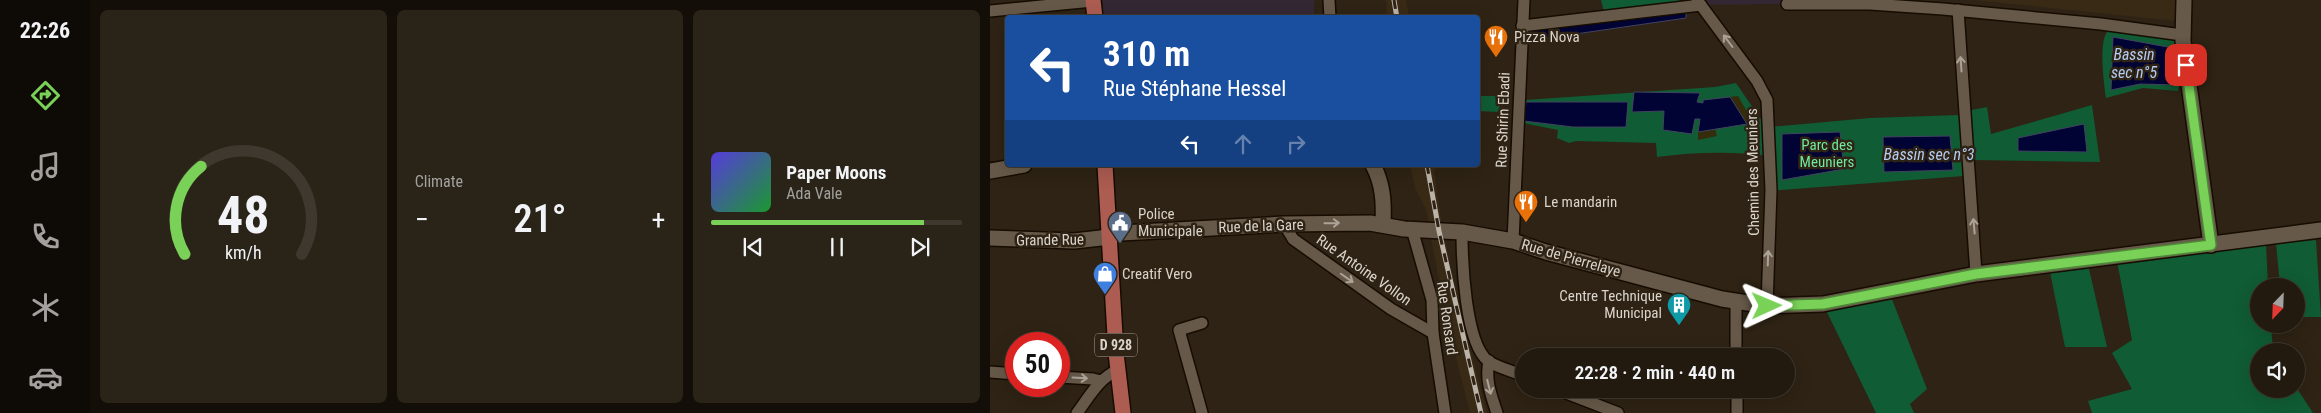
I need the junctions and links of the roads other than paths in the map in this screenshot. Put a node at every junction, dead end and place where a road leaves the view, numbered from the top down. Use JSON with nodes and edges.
{"nodes":[{"id":1,"x":1329,"y":0,"type":"edge"},
{"id":2,"x":1524,"y":0,"type":"edge"},
{"id":3,"x":1966,"y":0,"type":"edge"},
{"id":4,"x":2184,"y":0,"type":"edge"},
{"id":5,"x":1093,"y":1,"type":"edge"},
{"id":6,"x":1699,"y":3,"type":"edge"},
{"id":7,"x":1787,"y":4,"type":"dead end"},
{"id":8,"x":990,"y":11,"type":"edge"},
{"id":9,"x":1964,"y":11,"type":"junction"},
{"id":10,"x":1095,"y":15,"type":"edge"},
{"id":11,"x":1330,"y":15,"type":"edge"},
{"id":12,"x":1522,"y":26,"type":"junction"},
{"id":13,"x":2182,"y":35,"type":"junction"},
{"id":14,"x":1013,"y":167,"type":"edge"},
{"id":15,"x":1105,"y":167,"type":"edge"},
{"id":16,"x":1374,"y":167,"type":"edge"},
{"id":17,"x":990,"y":171,"type":"edge"},
{"id":18,"x":1284,"y":224,"type":"junction"},
{"id":19,"x":1383,"y":224,"type":"junction"},
{"id":20,"x":1412,"y":229,"type":"junction"},
{"id":21,"x":2321,"y":230,"type":"edge"},
{"id":22,"x":1462,"y":232,"type":"junction"},
{"id":23,"x":1109,"y":234,"type":"junction"},
{"id":24,"x":990,"y":238,"type":"edge"},
{"id":25,"x":1513,"y":240,"type":"junction"},
{"id":26,"x":2211,"y":245,"type":"junction"},
{"id":27,"x":1976,"y":274,"type":"junction"},
{"id":28,"x":1736,"y":302,"type":"junction"},
{"id":29,"x":1767,"y":306,"type":"junction"},
{"id":30,"x":1202,"y":323,"type":"dead end"},
{"id":31,"x":1433,"y":333,"type":"junction"},
{"id":32,"x":1736,"y":348,"type":"edge"},
{"id":33,"x":1489,"y":361,"type":"junction"},
{"id":34,"x":1118,"y":370,"type":"junction"},
{"id":35,"x":990,"y":372,"type":"edge"},
{"id":36,"x":1515,"y":372,"type":"edge"},
{"id":37,"x":1005,"y":373,"type":"edge"},
{"id":38,"x":1070,"y":377,"type":"edge"},
{"id":39,"x":1101,"y":381,"type":"junction"},
{"id":40,"x":1579,"y":398,"type":"edge"},
{"id":41,"x":1737,"y":398,"type":"edge"},
{"id":42,"x":1077,"y":413,"type":"edge"},
{"id":43,"x":1124,"y":413,"type":"edge"},
{"id":44,"x":1202,"y":413,"type":"edge"},
{"id":45,"x":1445,"y":413,"type":"edge"},
{"id":46,"x":1497,"y":413,"type":"edge"},
{"id":47,"x":1618,"y":413,"type":"edge"},
{"id":48,"x":1737,"y":413,"type":"edge"}],
"edges":[{"from":1,"to":11,"type":"street"},
{"from":2,"to":12,"type":"street","name":"Rue Shirin Ebadi"},
{"from":3,"to":9,"type":"street"},
{"from":4,"to":13,"type":"main road"},
{"from":5,"to":8,"type":"street"},
{"from":5,"to":10,"type":"main road"},
{"from":6,"to":12,"type":"street"},
{"from":29,"to":6,"type":"street","name":"Chemin des Meuniers","one_way":true},
{"from":7,"to":9,"type":"street"},
{"from":9,"to":13,"type":"street"},
{"from":27,"to":9,"type":"street","one_way":true},
{"from":12,"to":25,"type":"street","name":"Rue Shirin Ebadi"},
{"from":13,"to":26,"type":"main road"},
{"from":14,"to":17,"type":"main road"},
{"from":15,"to":23,"type":"main road","number":"D 928"},
{"from":16,"to":19,"type":"main road"},
{"from":18,"to":19,"type":"main road","name":"Rue de la Gare","one_way":true},
{"from":18,"to":23,"type":"main road","name":"Rue de la Gare"},
{"from":18,"to":31,"type":"street","name":"Rue Antoine Vollon","one_way":true},
{"from":19,"to":20,"type":"main road","name":"Rue de la Gare"},
{"from":20,"to":22,"type":"main road","name":"Rue de Pierrelaye"},
{"from":20,"to":31,"type":"street","name":"Rue Ronsard"},
{"from":21,"to":26,"type":"main road","name":"Rue de Pierrelaye"},
{"from":22,"to":25,"type":"main road","name":"Rue de Pierrelaye"},
{"from":22,"to":33,"type":"street"},
{"from":23,"to":24,"type":"main road","name":"Grande Rue"},
{"from":23,"to":34,"type":"main road","number":"D 928"},
{"from":25,"to":28,"type":"main road","name":"Rue de Pierrelaye"},
{"from":26,"to":27,"type":"main road","name":"Rue de Pierrelaye"},
{"from":27,"to":29,"type":"main road","name":"Rue de Pierrelaye"},
{"from":28,"to":29,"type":"main road","name":"Rue de Pierrelaye"},
{"from":28,"to":32,"type":"street"},
{"from":30,"to":44,"type":"street"},
{"from":31,"to":45,"type":"street","name":"Rue Ronsard"},
{"from":33,"to":36,"type":"street"},
{"from":33,"to":46,"type":"street","one_way":true},
{"from":34,"to":39,"type":"street"},
{"from":34,"to":43,"type":"main road","number":"D 928"},
{"from":35,"to":37,"type":"street"},
{"from":38,"to":39,"type":"street","one_way":true},
{"from":39,"to":42,"type":"street"},
{"from":40,"to":47,"type":"street"},
{"from":41,"to":48,"type":"street"}]}
